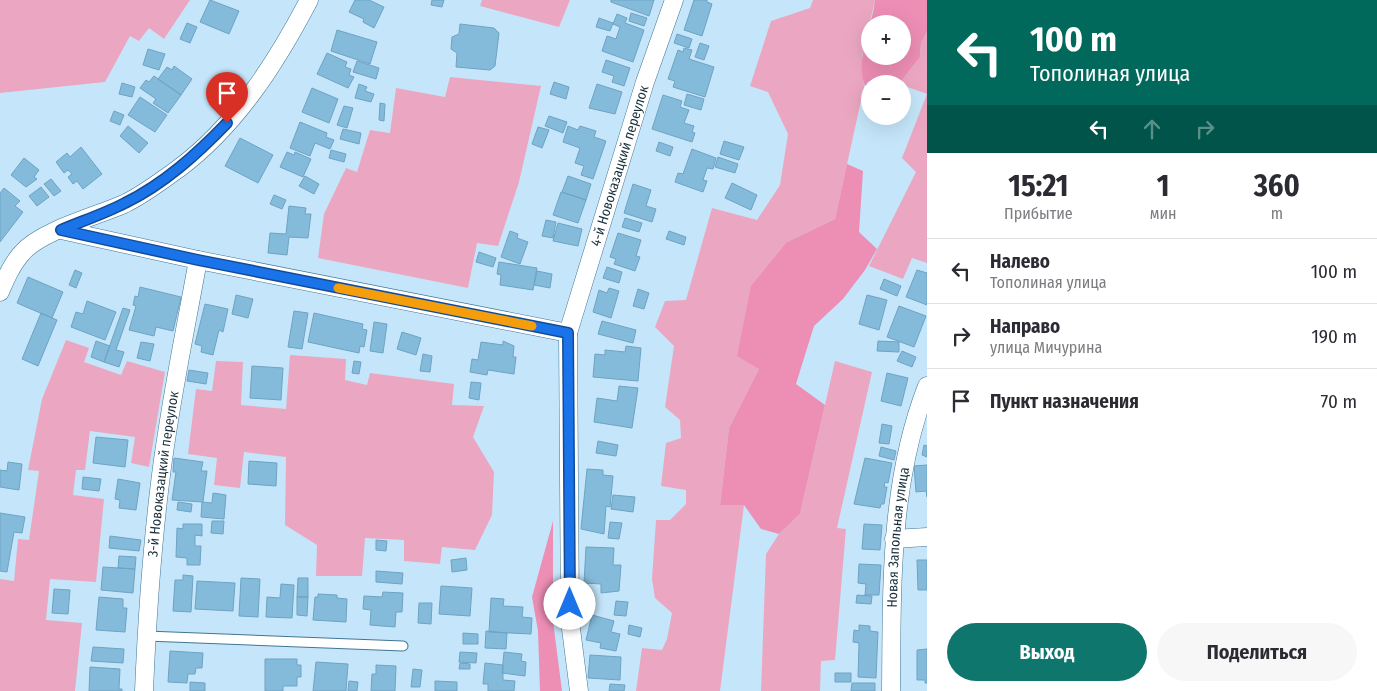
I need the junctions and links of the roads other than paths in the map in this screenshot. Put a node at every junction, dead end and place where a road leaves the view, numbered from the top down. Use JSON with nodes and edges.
{"nodes":[{"id":1,"x":309,"y":0,"type":"edge"},
{"id":2,"x":674,"y":0,"type":"edge"},
{"id":3,"x":61,"y":230,"type":"junction"},
{"id":4,"x":198,"y":260,"type":"junction"},
{"id":5,"x":0,"y":292,"type":"edge"},
{"id":6,"x":568,"y":333,"type":"junction"},
{"id":7,"x":927,"y":386,"type":"edge"},
{"id":8,"x":927,"y":537,"type":"edge"},
{"id":9,"x":894,"y":539,"type":"junction"},
{"id":10,"x":146,"y":636,"type":"junction"},
{"id":11,"x":403,"y":646,"type":"dead end"},
{"id":12,"x":144,"y":691,"type":"edge"},
{"id":13,"x":579,"y":691,"type":"edge"},
{"id":14,"x":891,"y":691,"type":"edge"}],
"edges":[{"from":1,"to":3,"type":"street"},
{"from":2,"to":6,"type":"street","name":"4-й Новоказацкий переулок"},
{"from":3,"to":4,"type":"street"},
{"from":3,"to":5,"type":"street"},
{"from":4,"to":6,"type":"street"},
{"from":4,"to":10,"type":"street","name":"3-й Новоказацкий переулок"},
{"from":6,"to":13,"type":"street","name":"4-й Новоказацкий переулок"},
{"from":7,"to":9,"type":"street","name":"Новая Запольная улица"},
{"from":8,"to":9,"type":"street"},
{"from":9,"to":14,"type":"street","name":"Новая Запольная улица"},
{"from":10,"to":11,"type":"lane"},
{"from":10,"to":12,"type":"street","name":"3-й Новоказацкий переулок"}]}
